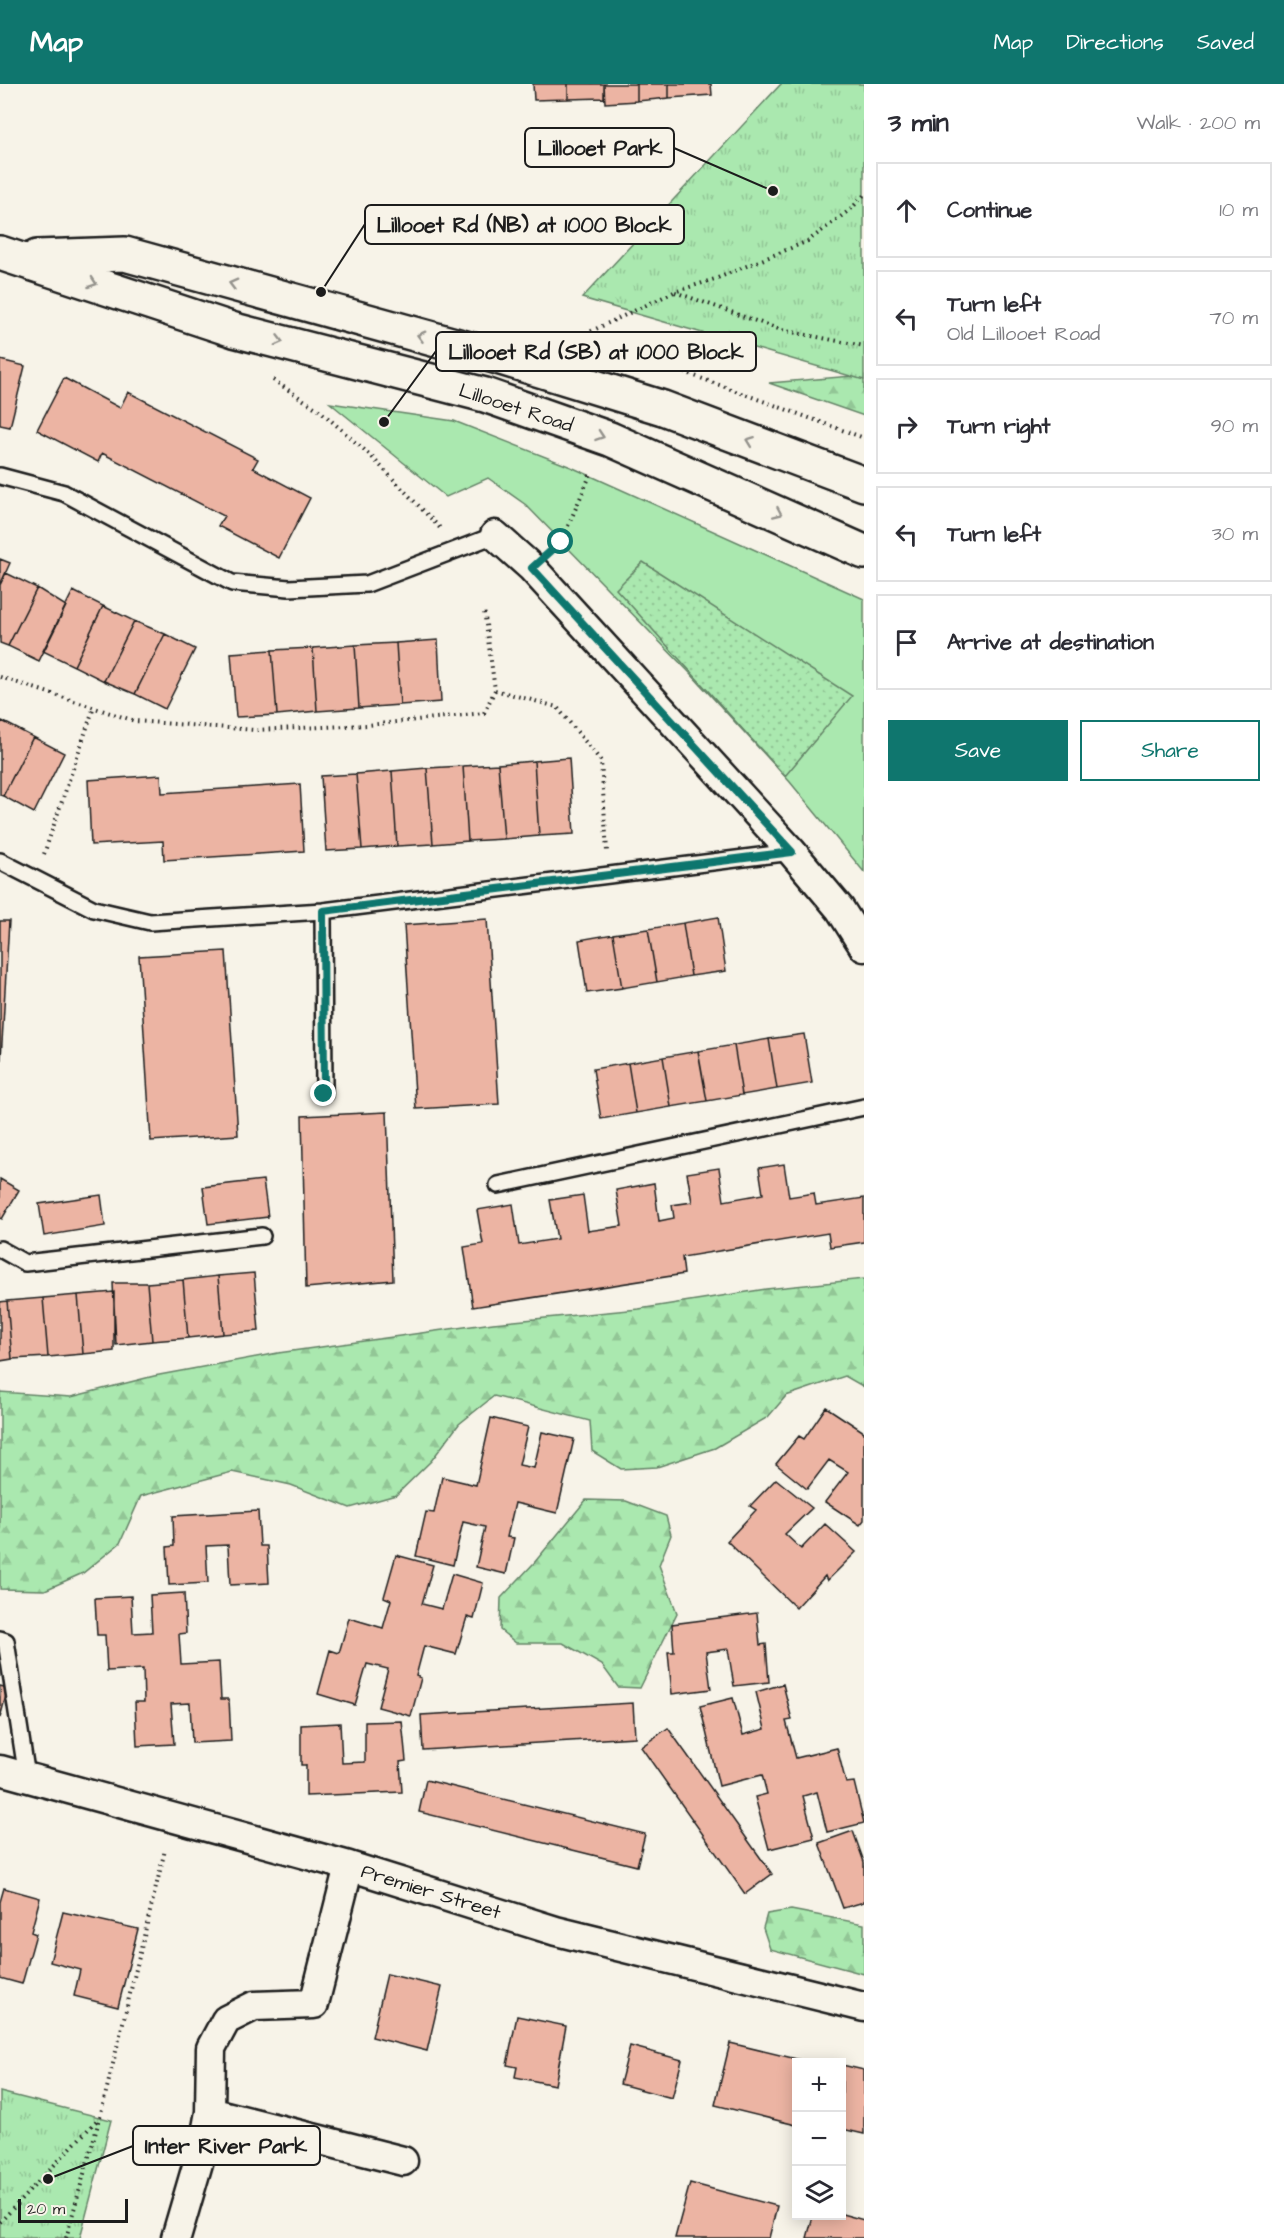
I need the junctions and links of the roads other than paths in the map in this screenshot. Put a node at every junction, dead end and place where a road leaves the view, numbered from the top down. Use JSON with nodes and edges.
{"nodes":[{"id":1,"x":9,"y":255,"type":"edge"},
{"id":2,"x":498,"y":357,"type":"junction"},
{"id":3,"x":485,"y":395,"type":"junction"},
{"id":4,"x":0,"y":476,"type":"edge"},
{"id":5,"x":864,"y":484,"type":"edge"},
{"id":6,"x":495,"y":535,"type":"joint"},
{"id":7,"x":864,"y":552,"type":"edge"},
{"id":8,"x":792,"y":852,"type":"junction"},
{"id":9,"x":0,"y":861,"type":"edge"},
{"id":10,"x":323,"y":911,"type":"junction"},
{"id":11,"x":864,"y":947,"type":"edge"},
{"id":12,"x":324,"y":1094,"type":"dead end"},
{"id":13,"x":864,"y":1107,"type":"edge"},
{"id":14,"x":498,"y":1185,"type":"dead end"},
{"id":15,"x":262,"y":1236,"type":"dead end"},
{"id":16,"x":0,"y":1248,"type":"edge"},
{"id":17,"x":0,"y":1639,"type":"edge"},
{"id":18,"x":0,"y":1770,"type":"edge"},
{"id":19,"x":27,"y":1777,"type":"junction"},
{"id":20,"x":349,"y":1866,"type":"junction"},
{"id":21,"x":864,"y":2007,"type":"edge"},
{"id":22,"x":210,"y":2112,"type":"junction"},
{"id":23,"x":403,"y":2161,"type":"dead end"},
{"id":24,"x":176,"y":2238,"type":"edge"}],
"edges":[{"from":2,"to":1,"type":"street","name":"Lillooet Road","one_way":true},
{"from":1,"to":3,"type":"street","name":"Lillooet Road","one_way":true},
{"from":2,"to":3,"type":"lane"},
{"from":5,"to":2,"type":"street","name":"Lillooet Road","one_way":true},
{"from":3,"to":7,"type":"street","name":"Lillooet Road","one_way":true},
{"from":4,"to":6,"type":"lane"},
{"from":6,"to":8,"type":"street"},
{"from":8,"to":10,"type":"lane"},
{"from":8,"to":11,"type":"street"},
{"from":9,"to":10,"type":"lane"},
{"from":10,"to":12,"type":"lane"},
{"from":13,"to":14,"type":"lane"},
{"from":15,"to":16,"type":"lane"},
{"from":17,"to":19,"type":"lane"},
{"from":18,"to":19,"type":"street","name":"Premier Street"},
{"from":19,"to":20,"type":"street","name":"Premier Street"},
{"from":20,"to":21,"type":"street","name":"Premier Street"},
{"from":20,"to":22,"type":"street"},
{"from":22,"to":23,"type":"street"},
{"from":22,"to":24,"type":"street"}]}
